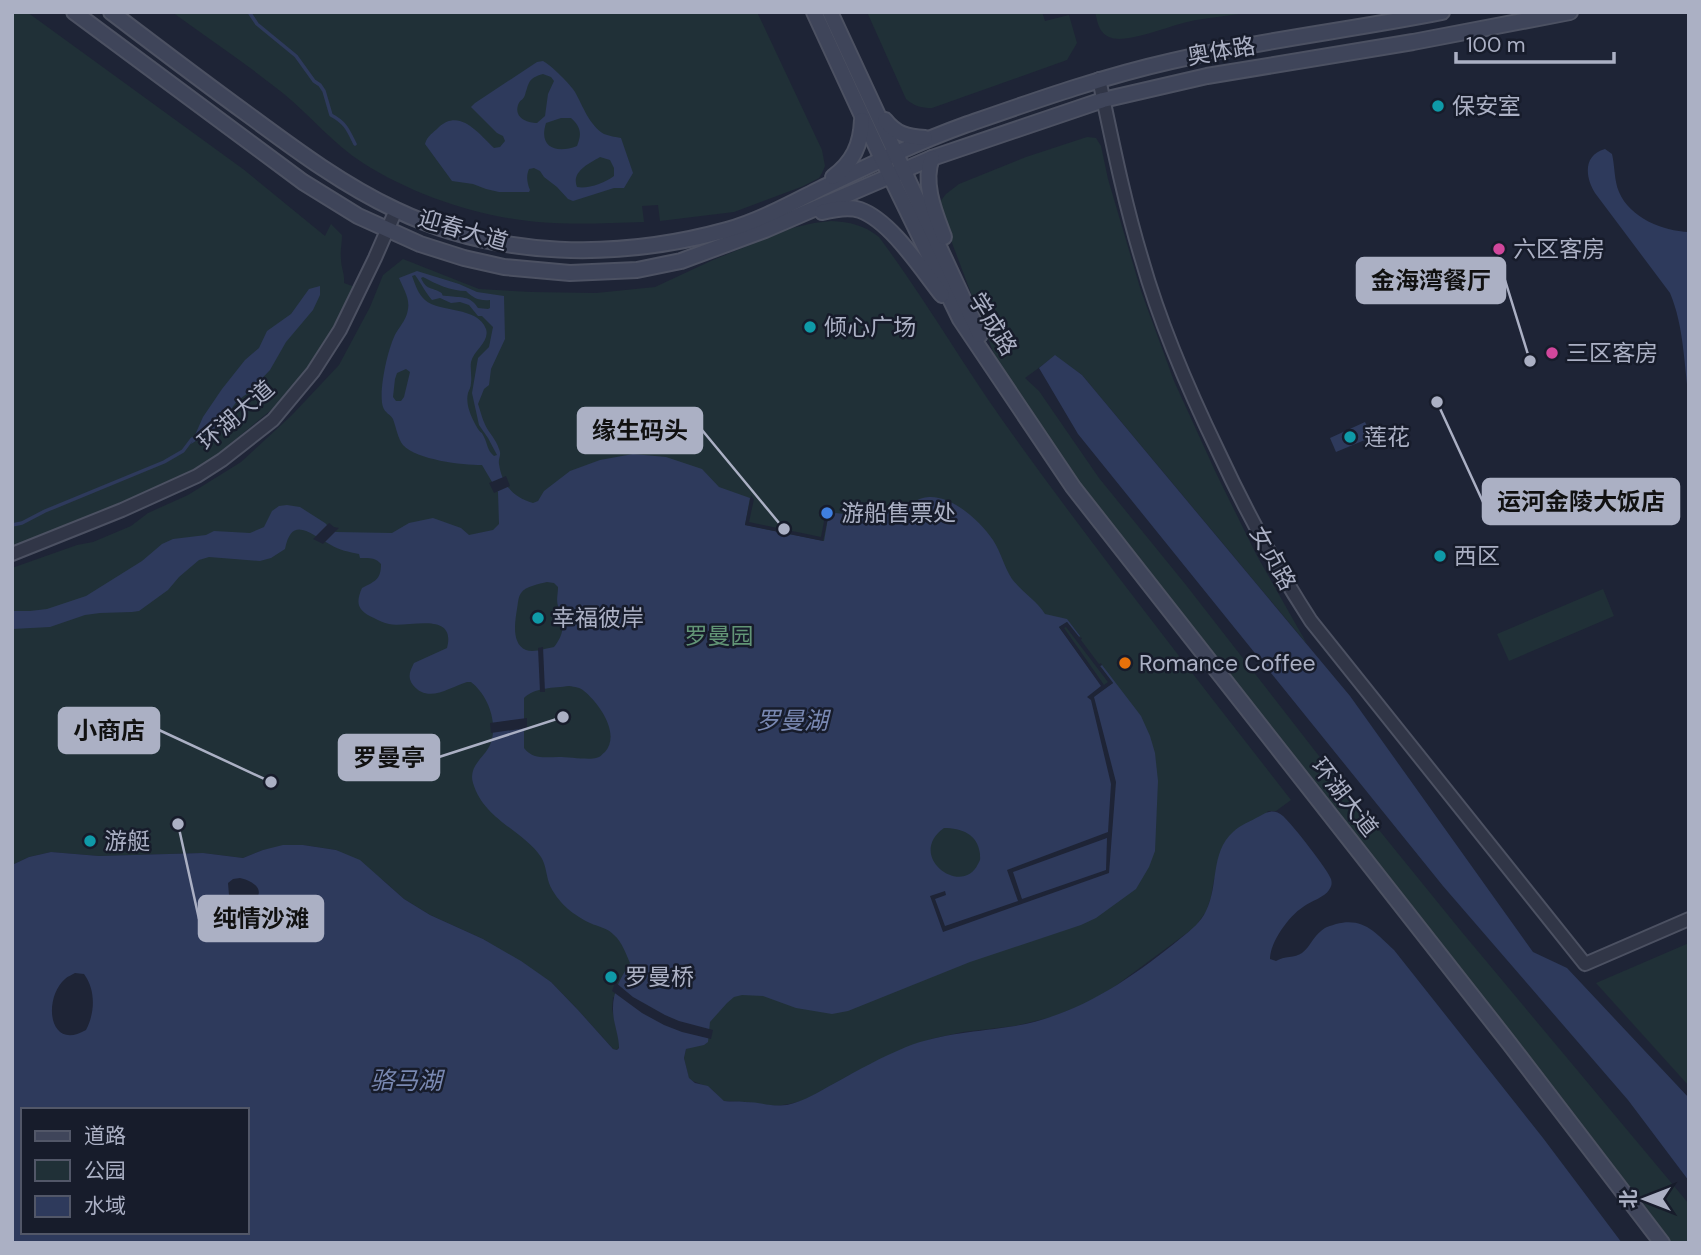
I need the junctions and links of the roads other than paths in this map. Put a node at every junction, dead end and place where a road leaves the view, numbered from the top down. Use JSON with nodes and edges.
{"nodes":[{"id":1,"x":74,"y":12,"type":"edge"},
{"id":2,"x":111,"y":12,"type":"edge"},
{"id":3,"x":814,"y":12,"type":"edge"},
{"id":4,"x":830,"y":12,"type":"edge"},
{"id":5,"x":1442,"y":12,"type":"edge"},
{"id":6,"x":1570,"y":12,"type":"edge"},
{"id":7,"x":1099,"y":79,"type":"junction"},
{"id":8,"x":1103,"y":100,"type":"junction"},
{"id":9,"x":877,"y":112,"type":"junction"},
{"id":10,"x":862,"y":115,"type":"junction"},
{"id":11,"x":930,"y":138,"type":"junction"},
{"id":12,"x":889,"y":156,"type":"junction"},
{"id":13,"x":933,"y":158,"type":"junction"},
{"id":14,"x":317,"y":164,"type":"junction"},
{"id":15,"x":897,"y":173,"type":"junction"},
{"id":16,"x":303,"y":182,"type":"junction"},
{"id":17,"x":396,"y":210,"type":"junction"},
{"id":18,"x":789,"y":213,"type":"junction"},
{"id":19,"x":386,"y":230,"type":"junction"},
{"id":20,"x":470,"y":237,"type":"junction"},
{"id":21,"x":464,"y":258,"type":"junction"},
{"id":22,"x":966,"y":318,"type":"junction"},
{"id":23,"x":998,"y":375,"type":"joint"},
{"id":24,"x":12,"y":554,"type":"edge"},
{"id":25,"x":1689,"y":919,"type":"edge"},
{"id":26,"x":1662,"y":1243,"type":"edge"}],
"edges":[{"from":1,"to":16,"type":"main road","name":"迎春大道"},
{"from":2,"to":14,"type":"main road","name":"迎春大道"},
{"from":3,"to":10,"type":"main road","name":"学成路"},
{"from":4,"to":9,"type":"main road","name":"学成路"},
{"from":5,"to":7,"type":"main road","name":"奥体路"},
{"from":6,"to":8,"type":"main road","name":"奥体路"},
{"from":7,"to":8,"type":"street","name":"女贞路"},
{"from":7,"to":11,"type":"main road","name":"奥体路"},
{"from":8,"to":13,"type":"main road","name":"奥体路"},
{"from":8,"to":25,"type":"street","name":"女贞路"},
{"from":9,"to":11,"type":"main road"},
{"from":9,"to":12,"type":"main road","name":"学成路"},
{"from":10,"to":12,"type":"main road","name":"学成路"},
{"from":10,"to":18,"type":"main road"},
{"from":11,"to":12,"type":"main road","name":"奥体路"},
{"from":12,"to":15,"type":"main road","name":"学成路"},
{"from":12,"to":18,"type":"main road","name":"迎春大道"},
{"from":13,"to":15,"type":"main road","name":"奥体路"},
{"from":13,"to":22,"type":"main road"},
{"from":14,"to":16,"type":"main road"},
{"from":14,"to":17,"type":"main road","name":"迎春大道"},
{"from":15,"to":18,"type":"main road","name":"迎春大道"},
{"from":15,"to":22,"type":"main road","name":"学成路"},
{"from":16,"to":19,"type":"main road","name":"迎春大道"},
{"from":17,"to":19,"type":"street","name":"环湖大道"},
{"from":17,"to":20,"type":"main road","name":"迎春大道"},
{"from":18,"to":20,"type":"main road","name":"迎春大道"},
{"from":18,"to":21,"type":"main road","name":"迎春大道"},
{"from":18,"to":22,"type":"main road"},
{"from":19,"to":21,"type":"main road","name":"迎春大道"},
{"from":19,"to":24,"type":"street","name":"环湖大道"},
{"from":20,"to":21,"type":"main road"},
{"from":22,"to":23,"type":"main road","name":"学成路"},
{"from":23,"to":26,"type":"main road","name":"环湖大道"}]}
